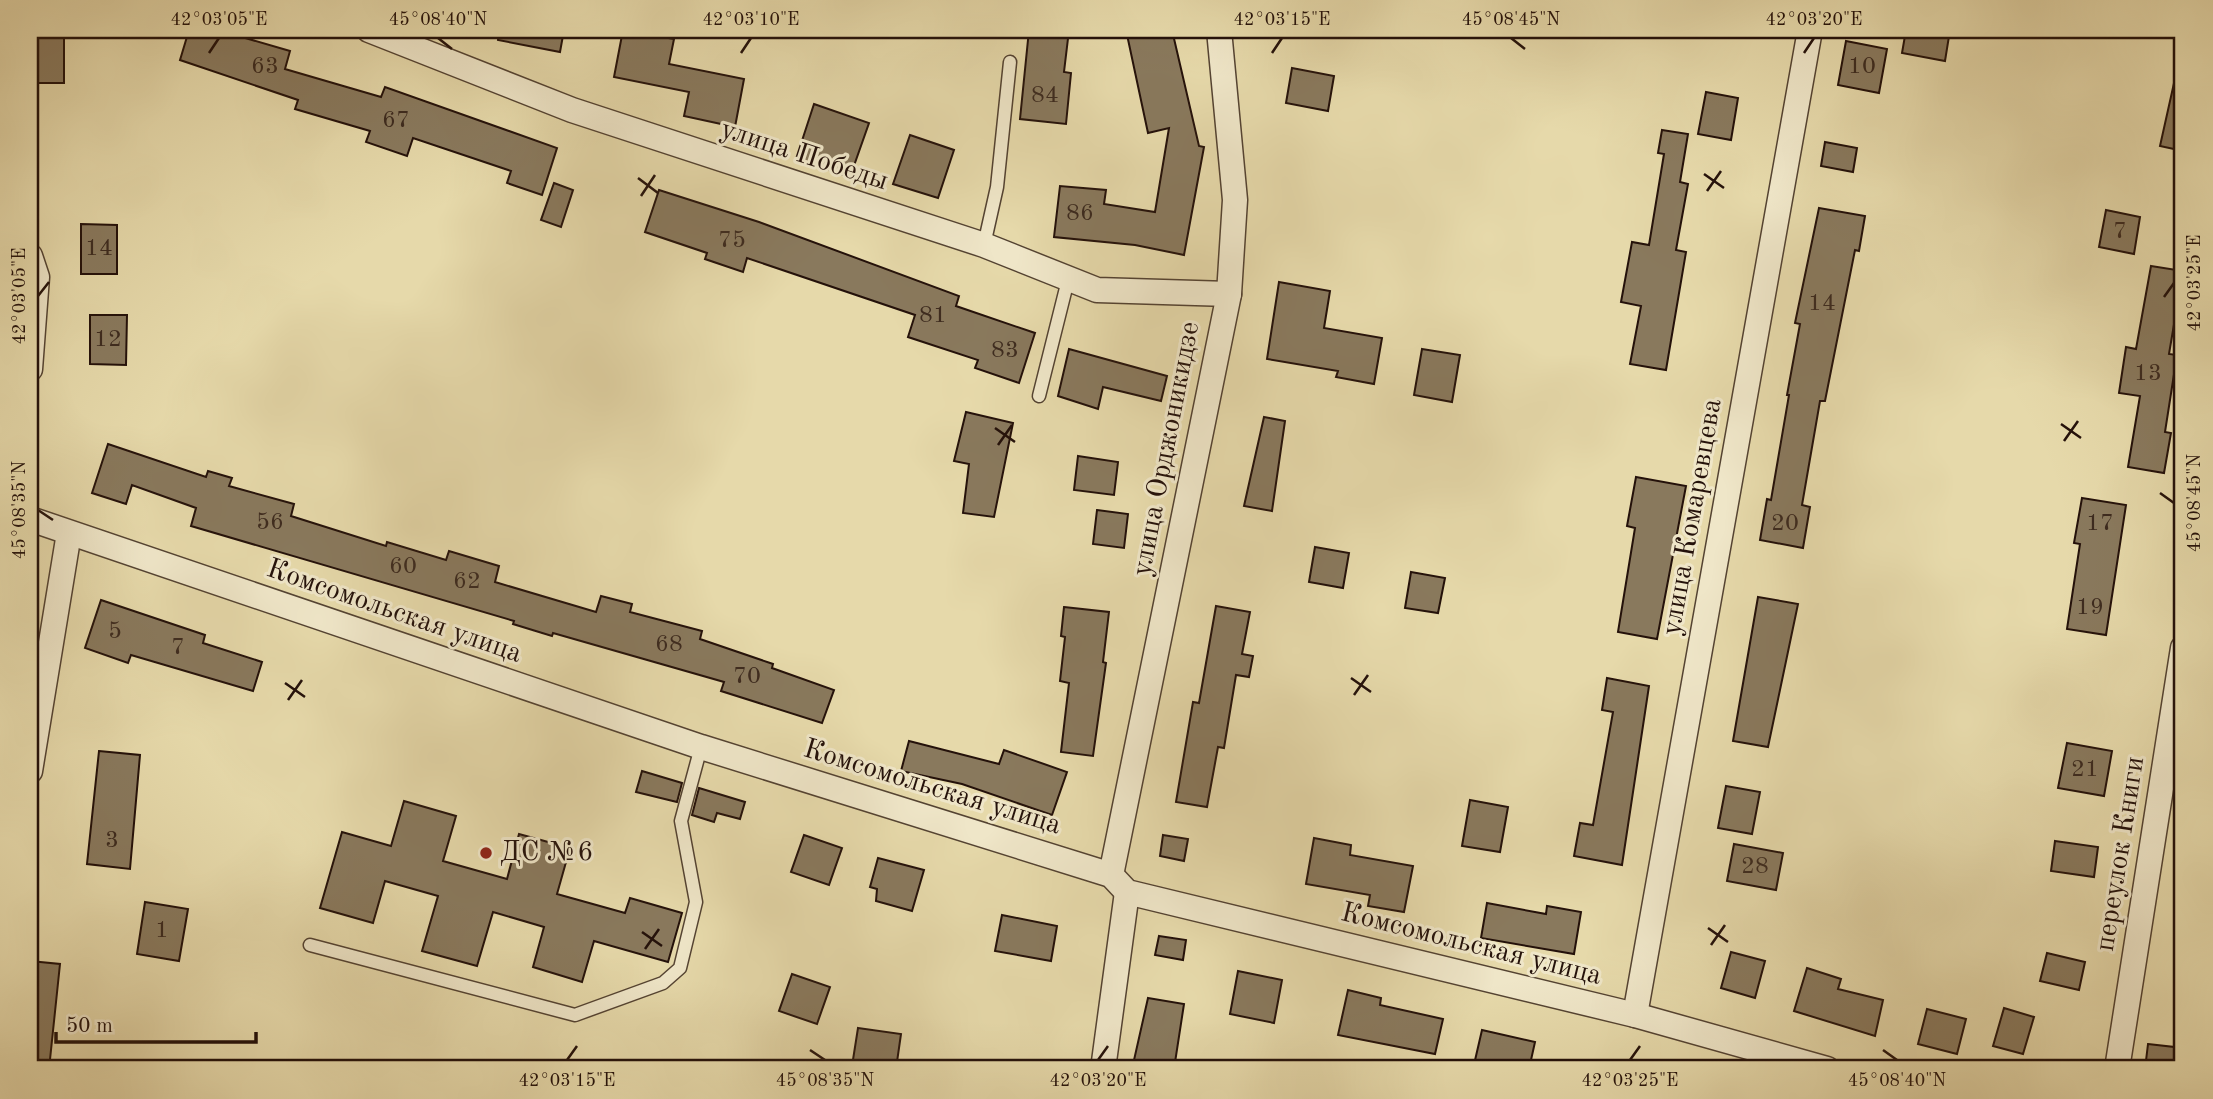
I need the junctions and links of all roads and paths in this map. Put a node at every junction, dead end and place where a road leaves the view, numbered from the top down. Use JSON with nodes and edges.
{"nodes":[{"id":1,"x":369,"y":30,"type":"edge"},
{"id":2,"x":1219,"y":30,"type":"edge"},
{"id":3,"x":1810,"y":30,"type":"edge"},
{"id":4,"x":1010,"y":62,"type":"dead end"},
{"id":5,"x":984,"y":246,"type":"junction"},
{"id":6,"x":30,"y":256,"type":"edge"},
{"id":7,"x":1068,"y":280,"type":"junction"},
{"id":8,"x":1229,"y":294,"type":"junction"},
{"id":9,"x":30,"y":369,"type":"edge"},
{"id":10,"x":1039,"y":396,"type":"dead end"},
{"id":11,"x":30,"y":519,"type":"edge"},
{"id":12,"x":68,"y":533,"type":"junction"},
{"id":13,"x":2183,"y":648,"type":"edge"},
{"id":14,"x":701,"y":747,"type":"junction"},
{"id":15,"x":30,"y":771,"type":"edge"},
{"id":16,"x":1119,"y":884,"type":"junction"},
{"id":17,"x":310,"y":945,"type":"dead end"},
{"id":18,"x":1635,"y":1015,"type":"junction"},
{"id":19,"x":1103,"y":1069,"type":"edge"},
{"id":20,"x":1827,"y":1069,"type":"edge"},
{"id":21,"x":2117,"y":1069,"type":"edge"}],
"edges":[{"from":1,"to":5,"type":"street","name":"улица Победы"},
{"from":2,"to":8,"type":"street","name":"улица Орджоникидзе"},
{"from":3,"to":18,"type":"street","name":"улица Комаревцева"},
{"from":4,"to":5,"type":"lane"},
{"from":5,"to":7,"type":"street","name":"улица Победы"},
{"from":6,"to":9,"type":"street"},
{"from":7,"to":8,"type":"street","name":"улица Победы"},
{"from":7,"to":10,"type":"lane"},
{"from":8,"to":16,"type":"street","name":"улица Орджоникидзе"},
{"from":11,"to":12,"type":"street","name":"Комсомольская улица"},
{"from":12,"to":14,"type":"street","name":"Комсомольская улица"},
{"from":12,"to":15,"type":"street"},
{"from":13,"to":21,"type":"street","name":"переулок Книги"},
{"from":14,"to":16,"type":"street","name":"Комсомольская улица"},
{"from":14,"to":17,"type":"lane"},
{"from":16,"to":18,"type":"street","name":"Комсомольская улица"},
{"from":16,"to":19,"type":"street","name":"улица Орджоникидзе"},
{"from":18,"to":20,"type":"street","name":"Комсомольская улица"}]}
